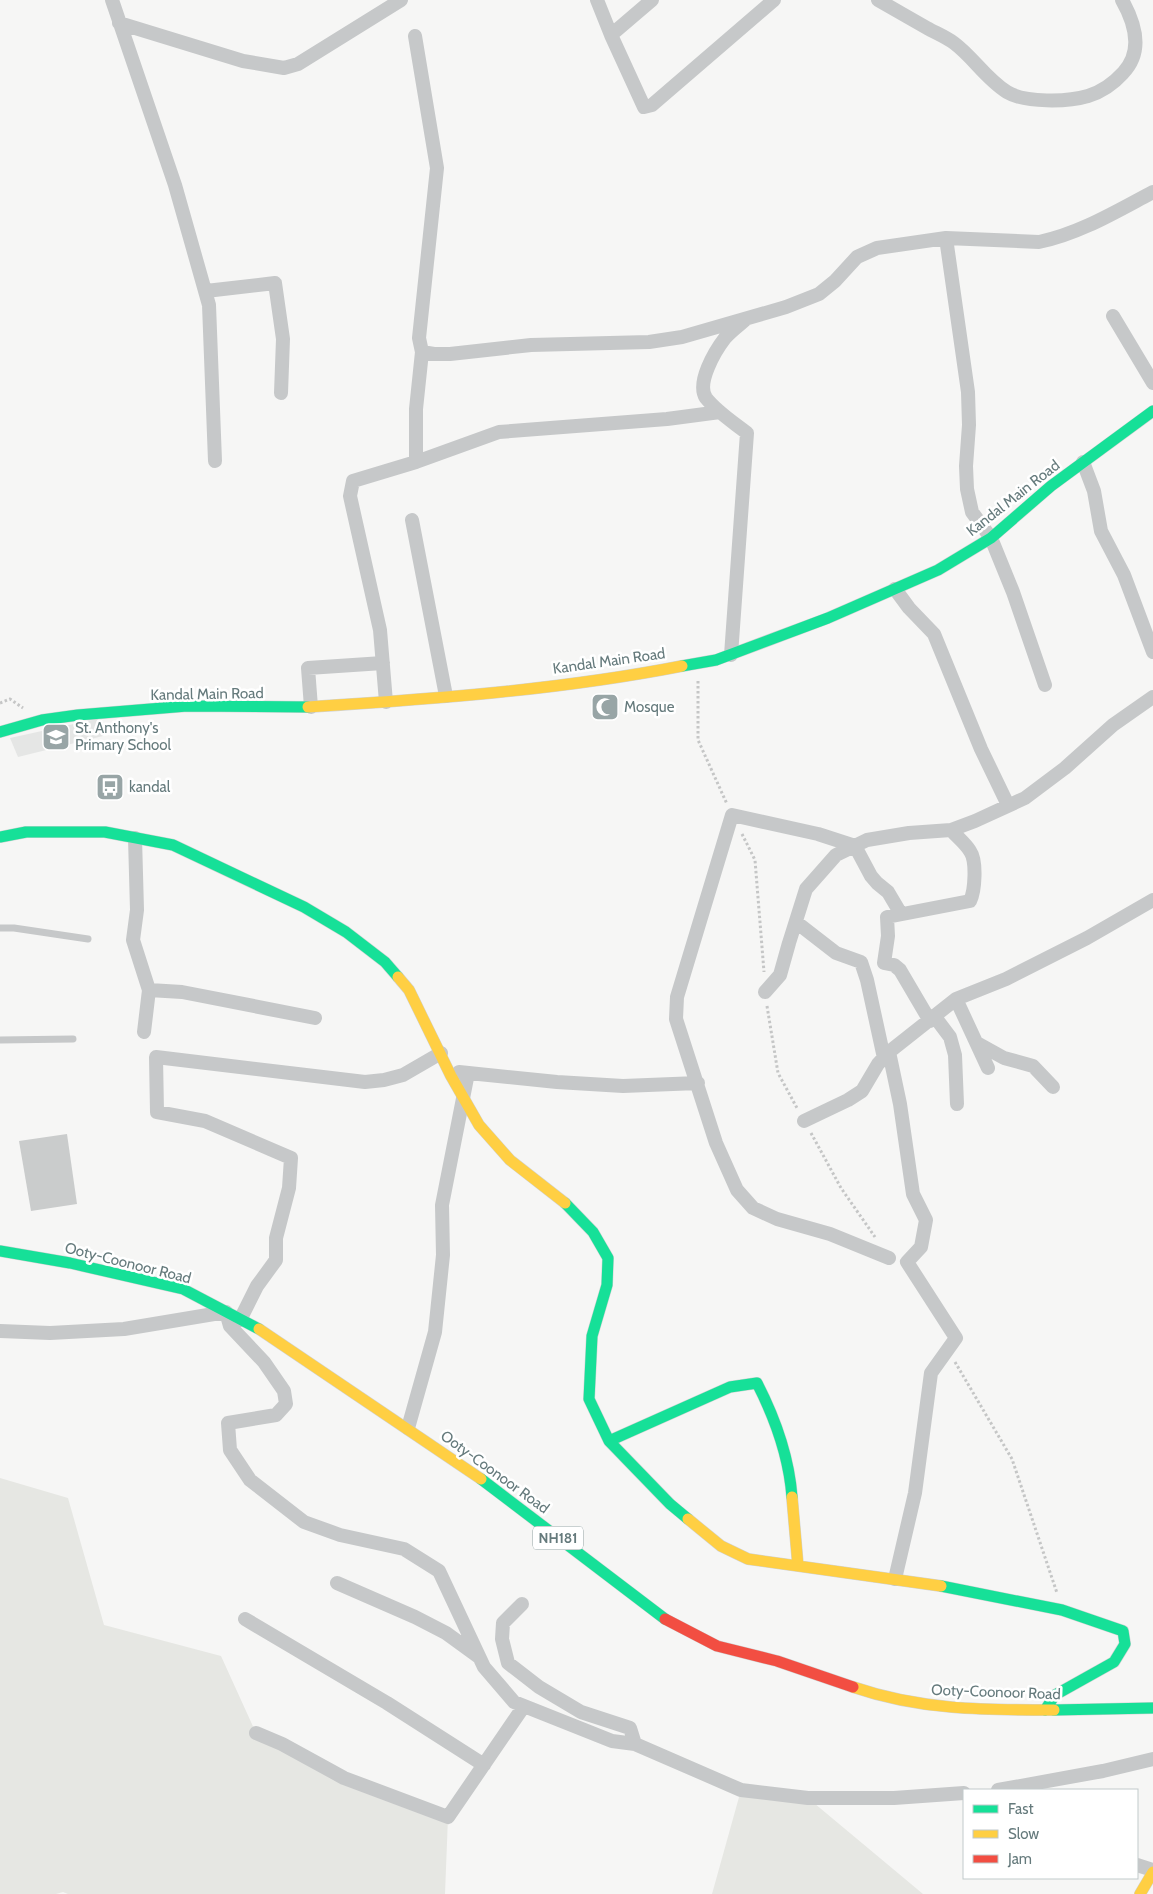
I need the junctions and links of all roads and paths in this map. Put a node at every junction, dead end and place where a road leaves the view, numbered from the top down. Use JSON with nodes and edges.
{"nodes":[{"id":1,"x":112,"y":0,"type":"edge"},
{"id":2,"x":401,"y":0,"type":"edge"},
{"id":3,"x":597,"y":0,"type":"edge"},
{"id":4,"x":652,"y":0,"type":"edge"},
{"id":5,"x":774,"y":0,"type":"edge"},
{"id":6,"x":878,"y":0,"type":"edge"},
{"id":7,"x":1122,"y":0,"type":"edge"},
{"id":8,"x":119,"y":23,"type":"junction"},
{"id":9,"x":611,"y":35,"type":"junction"},
{"id":10,"x":415,"y":36,"type":"dead end"},
{"id":11,"x":1153,"y":192,"type":"edge"},
{"id":12,"x":946,"y":238,"type":"junction"},
{"id":13,"x":206,"y":291,"type":"junction"},
{"id":14,"x":1114,"y":316,"type":"dead end"},
{"id":15,"x":749,"y":317,"type":"junction"},
{"id":16,"x":422,"y":352,"type":"junction"},
{"id":17,"x":1153,"y":383,"type":"edge"},
{"id":18,"x":281,"y":393,"type":"dead end"},
{"id":19,"x":1153,"y":411,"type":"edge"},
{"id":20,"x":720,"y":412,"type":"junction"},
{"id":21,"x":215,"y":461,"type":"dead end"},
{"id":22,"x":416,"y":462,"type":"junction"},
{"id":23,"x":1083,"y":462,"type":"junction"},
{"id":24,"x":412,"y":520,"type":"dead end"},
{"id":25,"x":991,"y":538,"type":"junction"},
{"id":26,"x":895,"y":589,"type":"junction"},
{"id":27,"x":1153,"y":652,"type":"edge"},
{"id":28,"x":731,"y":655,"type":"junction"},
{"id":29,"x":382,"y":663,"type":"junction"},
{"id":30,"x":698,"y":663,"type":"junction"},
{"id":31,"x":1045,"y":685,"type":"dead end"},
{"id":32,"x":446,"y":696,"type":"junction"},
{"id":33,"x":1153,"y":697,"type":"edge"},
{"id":34,"x":386,"y":702,"type":"junction"},
{"id":35,"x":311,"y":707,"type":"junction"},
{"id":36,"x":0,"y":732,"type":"edge"},
{"id":37,"x":1008,"y":805,"type":"junction"},
{"id":38,"x":732,"y":815,"type":"junction"},
{"id":39,"x":951,"y":830,"type":"junction"},
{"id":40,"x":0,"y":837,"type":"edge"},
{"id":41,"x":135,"y":838,"type":"junction"},
{"id":42,"x":854,"y":846,"type":"junction"},
{"id":43,"x":1153,"y":900,"type":"edge"},
{"id":44,"x":901,"y":914,"type":"junction"},
{"id":45,"x":796,"y":922,"type":"junction"},
{"id":46,"x":0,"y":928,"type":"edge"},
{"id":47,"x":88,"y":939,"type":"dead end"},
{"id":48,"x":149,"y":990,"type":"junction"},
{"id":49,"x":765,"y":992,"type":"junction"},
{"id":50,"x":956,"y":999,"type":"junction"},
{"id":51,"x":315,"y":1018,"type":"dead end"},
{"id":52,"x":932,"y":1019,"type":"junction"},
{"id":53,"x":144,"y":1032,"type":"dead end"},
{"id":54,"x":73,"y":1039,"type":"dead end"},
{"id":55,"x":0,"y":1040,"type":"edge"},
{"id":56,"x":977,"y":1043,"type":"junction"},
{"id":57,"x":441,"y":1053,"type":"junction"},
{"id":58,"x":886,"y":1055,"type":"junction"},
{"id":59,"x":988,"y":1068,"type":"dead end"},
{"id":60,"x":449,"y":1071,"type":"junction"},
{"id":61,"x":468,"y":1073,"type":"junction"},
{"id":62,"x":698,"y":1084,"type":"junction"},
{"id":63,"x":1053,"y":1087,"type":"dead end"},
{"id":64,"x":462,"y":1097,"type":"junction"},
{"id":65,"x":957,"y":1104,"type":"dead end"},
{"id":66,"x":804,"y":1121,"type":"junction"},
{"id":67,"x":0,"y":1251,"type":"edge"},
{"id":68,"x":889,"y":1258,"type":"joint"},
{"id":69,"x":226,"y":1312,"type":"junction"},
{"id":70,"x":240,"y":1320,"type":"junction"},
{"id":71,"x":0,"y":1331,"type":"edge"},
{"id":72,"x":952,"y":1357,"type":"dead end"},
{"id":73,"x":408,"y":1428,"type":"junction"},
{"id":74,"x":609,"y":1440,"type":"junction"},
{"id":75,"x":798,"y":1566,"type":"junction"},
{"id":76,"x":895,"y":1580,"type":"junction"},
{"id":77,"x":337,"y":1583,"type":"dead end"},
{"id":78,"x":522,"y":1604,"type":"dead end"},
{"id":79,"x":1062,"y":1610,"type":"junction"},
{"id":80,"x":245,"y":1619,"type":"dead end"},
{"id":81,"x":479,"y":1657,"type":"junction"},
{"id":82,"x":524,"y":1706,"type":"junction"},
{"id":83,"x":1153,"y":1708,"type":"edge"},
{"id":84,"x":1045,"y":1710,"type":"junction"},
{"id":85,"x":256,"y":1733,"type":"dead end"},
{"id":86,"x":635,"y":1744,"type":"junction"},
{"id":87,"x":1153,"y":1759,"type":"edge"},
{"id":88,"x":484,"y":1765,"type":"junction"},
{"id":89,"x":1004,"y":1789,"type":"edge"},
{"id":90,"x":963,"y":1793,"type":"edge"},
{"id":91,"x":1138,"y":1865,"type":"edge"},
{"id":92,"x":1153,"y":1871,"type":"edge"},
{"id":93,"x":1140,"y":1894,"type":"edge"}],
"edges":[{"from":1,"to":8,"type":"street"},
{"from":2,"to":8,"type":"street"},
{"from":3,"to":9,"type":"street"},
{"from":4,"to":9,"type":"street"},
{"from":5,"to":9,"type":"street"},
{"from":6,"to":7,"type":"street"},
{"from":8,"to":13,"type":"street"},
{"from":10,"to":16,"type":"street"},
{"from":11,"to":12,"type":"street"},
{"from":12,"to":15,"type":"street"},
{"from":12,"to":25,"type":"street"},
{"from":13,"to":18,"type":"street"},
{"from":13,"to":21,"type":"street"},
{"from":14,"to":17,"type":"street"},
{"from":15,"to":16,"type":"street"},
{"from":15,"to":20,"type":"street"},
{"from":16,"to":22,"type":"street"},
{"from":19,"to":23,"type":"main road","name":"Kandal Main Road"},
{"from":20,"to":22,"type":"street"},
{"from":20,"to":28,"type":"street"},
{"from":22,"to":29,"type":"street"},
{"from":23,"to":25,"type":"main road","name":"Kandal Main Road"},
{"from":23,"to":27,"type":"street"},
{"from":24,"to":32,"type":"street"},
{"from":25,"to":26,"type":"main road","name":"Kandal Main Road"},
{"from":25,"to":31,"type":"street"},
{"from":26,"to":28,"type":"main road","name":"Kandal Main Road"},
{"from":26,"to":37,"type":"street"},
{"from":28,"to":30,"type":"main road","name":"Kandal Main Road"},
{"from":29,"to":34,"type":"street"},
{"from":29,"to":35,"type":"street"},
{"from":30,"to":32,"type":"main road","name":"Kandal Main Road"},
{"from":30,"to":38,"type":"path"},
{"from":32,"to":34,"type":"main road","name":"Kandal Main Road"},
{"from":33,"to":37,"type":"street"},
{"from":34,"to":35,"type":"main road","name":"Kandal Main Road"},
{"from":35,"to":36,"type":"main road","name":"Kandal Main Road"},
{"from":37,"to":39,"type":"street"},
{"from":38,"to":42,"type":"street"},
{"from":38,"to":49,"type":"path"},
{"from":38,"to":62,"type":"street"},
{"from":39,"to":42,"type":"street"},
{"from":39,"to":44,"type":"street"},
{"from":40,"to":41,"type":"main road"},
{"from":41,"to":48,"type":"street"},
{"from":41,"to":57,"type":"main road"},
{"from":42,"to":44,"type":"street"},
{"from":42,"to":45,"type":"street"},
{"from":43,"to":50,"type":"street"},
{"from":44,"to":52,"type":"street"},
{"from":45,"to":49,"type":"street"},
{"from":45,"to":58,"type":"street"},
{"from":46,"to":47,"type":"lane"},
{"from":48,"to":51,"type":"street"},
{"from":48,"to":53,"type":"street"},
{"from":49,"to":66,"type":"path"},
{"from":50,"to":52,"type":"street"},
{"from":50,"to":56,"type":"street"},
{"from":52,"to":58,"type":"street"},
{"from":52,"to":65,"type":"street"},
{"from":54,"to":55,"type":"lane"},
{"from":56,"to":59,"type":"street"},
{"from":56,"to":63,"type":"street"},
{"from":57,"to":60,"type":"main road"},
{"from":57,"to":70,"type":"street"},
{"from":58,"to":66,"type":"street"},
{"from":58,"to":76,"type":"street"},
{"from":60,"to":61,"type":"street"},
{"from":60,"to":64,"type":"main road"},
{"from":61,"to":62,"type":"street"},
{"from":61,"to":64,"type":"street"},
{"from":62,"to":68,"type":"street"},
{"from":64,"to":73,"type":"street"},
{"from":64,"to":74,"type":"main road"},
{"from":66,"to":68,"type":"path"},
{"from":67,"to":69,"type":"main road","name":"Ooty-Coonoor Road","number":"NH181"},
{"from":69,"to":70,"type":"main road","name":"Ooty-Coonoor Road","number":"NH181"},
{"from":69,"to":71,"type":"street"},
{"from":69,"to":81,"type":"street"},
{"from":70,"to":73,"type":"main road","name":"Ooty-Coonoor Road","number":"NH181"},
{"from":72,"to":79,"type":"path"},
{"from":73,"to":84,"type":"main road","name":"Ooty-Coonoor Road","number":"NH181"},
{"from":74,"to":75,"type":"main road"},
{"from":74,"to":75,"type":"main road"},
{"from":75,"to":76,"type":"main road"},
{"from":76,"to":79,"type":"main road"},
{"from":77,"to":81,"type":"street"},
{"from":78,"to":86,"type":"street"},
{"from":79,"to":84,"type":"main road"},
{"from":80,"to":88,"type":"street"},
{"from":81,"to":82,"type":"street"},
{"from":82,"to":86,"type":"street"},
{"from":82,"to":88,"type":"street"},
{"from":83,"to":84,"type":"main road","name":"Ooty-Coonoor Road","number":"NH181"},
{"from":85,"to":88,"type":"street"},
{"from":86,"to":90,"type":"street"},
{"from":87,"to":89,"type":"street"},
{"from":91,"to":92,"type":"street"},
{"from":92,"to":93,"type":"main road"}]}
